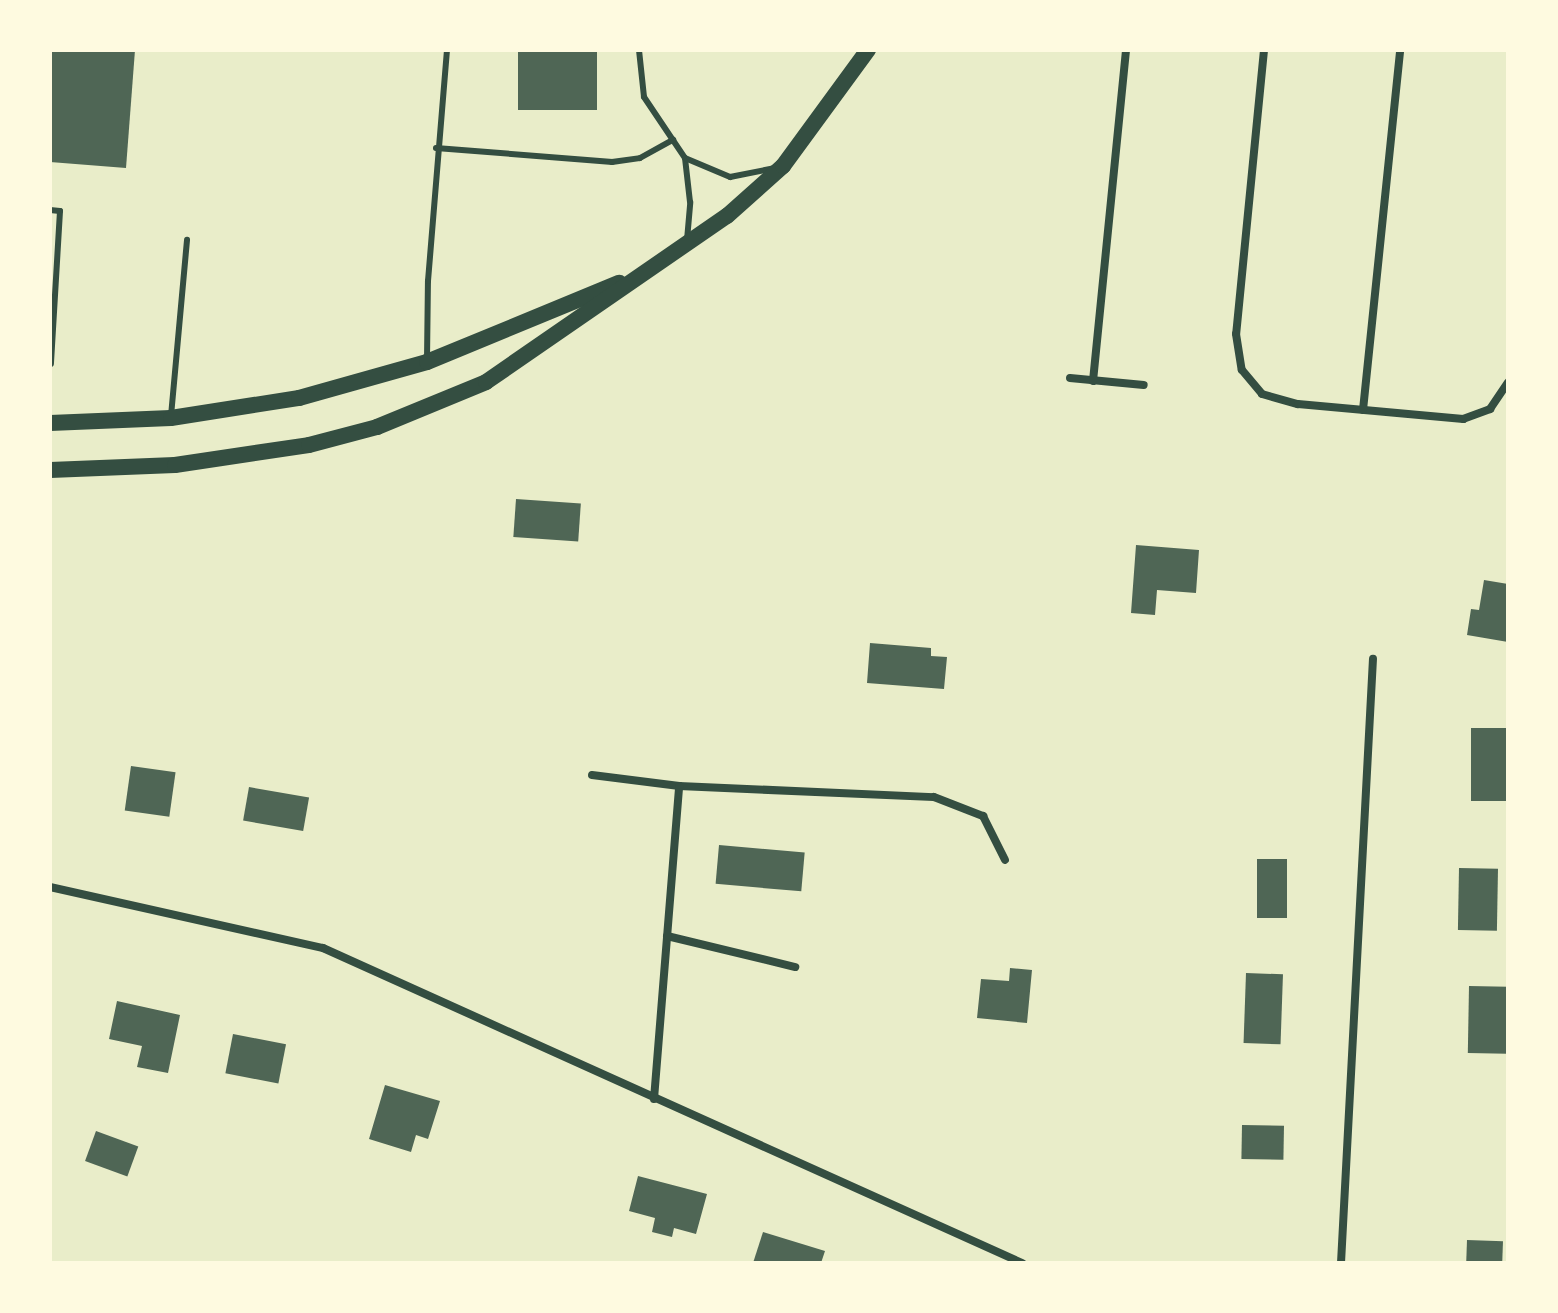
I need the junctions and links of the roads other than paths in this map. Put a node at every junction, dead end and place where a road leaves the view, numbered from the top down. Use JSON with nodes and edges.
{"nodes":[{"id":1,"x":447,"y":50,"type":"edge"},
{"id":2,"x":639,"y":50,"type":"edge"},
{"id":3,"x":868,"y":50,"type":"edge"},
{"id":4,"x":1126,"y":50,"type":"edge"},
{"id":5,"x":1264,"y":50,"type":"edge"},
{"id":6,"x":1400,"y":50,"type":"edge"},
{"id":7,"x":673,"y":140,"type":"junction"},
{"id":8,"x":436,"y":148,"type":"junction"},
{"id":9,"x":685,"y":158,"type":"junction"},
{"id":10,"x":783,"y":166,"type":"junction"},
{"id":11,"x":50,"y":210,"type":"edge"},
{"id":12,"x":187,"y":240,"type":"dead end"},
{"id":13,"x":686,"y":245,"type":"junction"},
{"id":14,"x":657,"y":267,"type":"junction"},
{"id":15,"x":427,"y":362,"type":"junction"},
{"id":16,"x":51,"y":364,"type":"edge"},
{"id":17,"x":1070,"y":378,"type":"dead end"},
{"id":18,"x":1093,"y":381,"type":"junction"},
{"id":19,"x":1508,"y":382,"type":"edge"},
{"id":20,"x":1144,"y":385,"type":"dead end"},
{"id":21,"x":1363,"y":410,"type":"junction"},
{"id":22,"x":171,"y":418,"type":"junction"},
{"id":23,"x":50,"y":423,"type":"edge"},
{"id":24,"x":50,"y":470,"type":"edge"},
{"id":25,"x":1373,"y":659,"type":"dead end"},
{"id":26,"x":592,"y":775,"type":"dead end"},
{"id":27,"x":679,"y":786,"type":"junction"},
{"id":28,"x":1005,"y":860,"type":"dead end"},
{"id":29,"x":50,"y":887,"type":"edge"},
{"id":30,"x":667,"y":936,"type":"junction"},
{"id":31,"x":795,"y":967,"type":"dead end"},
{"id":32,"x":654,"y":1099,"type":"junction"},
{"id":33,"x":1022,"y":1263,"type":"edge"},
{"id":34,"x":1341,"y":1263,"type":"edge"}],
"edges":[{"from":1,"to":8,"type":"lane"},
{"from":2,"to":7,"type":"lane"},
{"from":3,"to":10,"type":"main road"},
{"from":4,"to":18,"type":"street"},
{"from":5,"to":21,"type":"street"},
{"from":6,"to":21,"type":"street"},
{"from":7,"to":8,"type":"lane"},
{"from":7,"to":9,"type":"lane"},
{"from":8,"to":15,"type":"lane"},
{"from":9,"to":10,"type":"lane"},
{"from":9,"to":13,"type":"lane"},
{"from":10,"to":13,"type":"main road"},
{"from":11,"to":16,"type":"lane"},
{"from":12,"to":22,"type":"lane"},
{"from":13,"to":14,"type":"main road"},
{"from":14,"to":15,"type":"main road"},
{"from":14,"to":24,"type":"main road"},
{"from":15,"to":22,"type":"main road"},
{"from":17,"to":18,"type":"street"},
{"from":18,"to":20,"type":"street"},
{"from":19,"to":21,"type":"street"},
{"from":22,"to":23,"type":"main road"},
{"from":25,"to":34,"type":"street"},
{"from":26,"to":27,"type":"street"},
{"from":27,"to":28,"type":"street"},
{"from":27,"to":30,"type":"street"},
{"from":29,"to":32,"type":"street"},
{"from":30,"to":31,"type":"street"},
{"from":30,"to":32,"type":"street"},
{"from":32,"to":33,"type":"street"}]}
